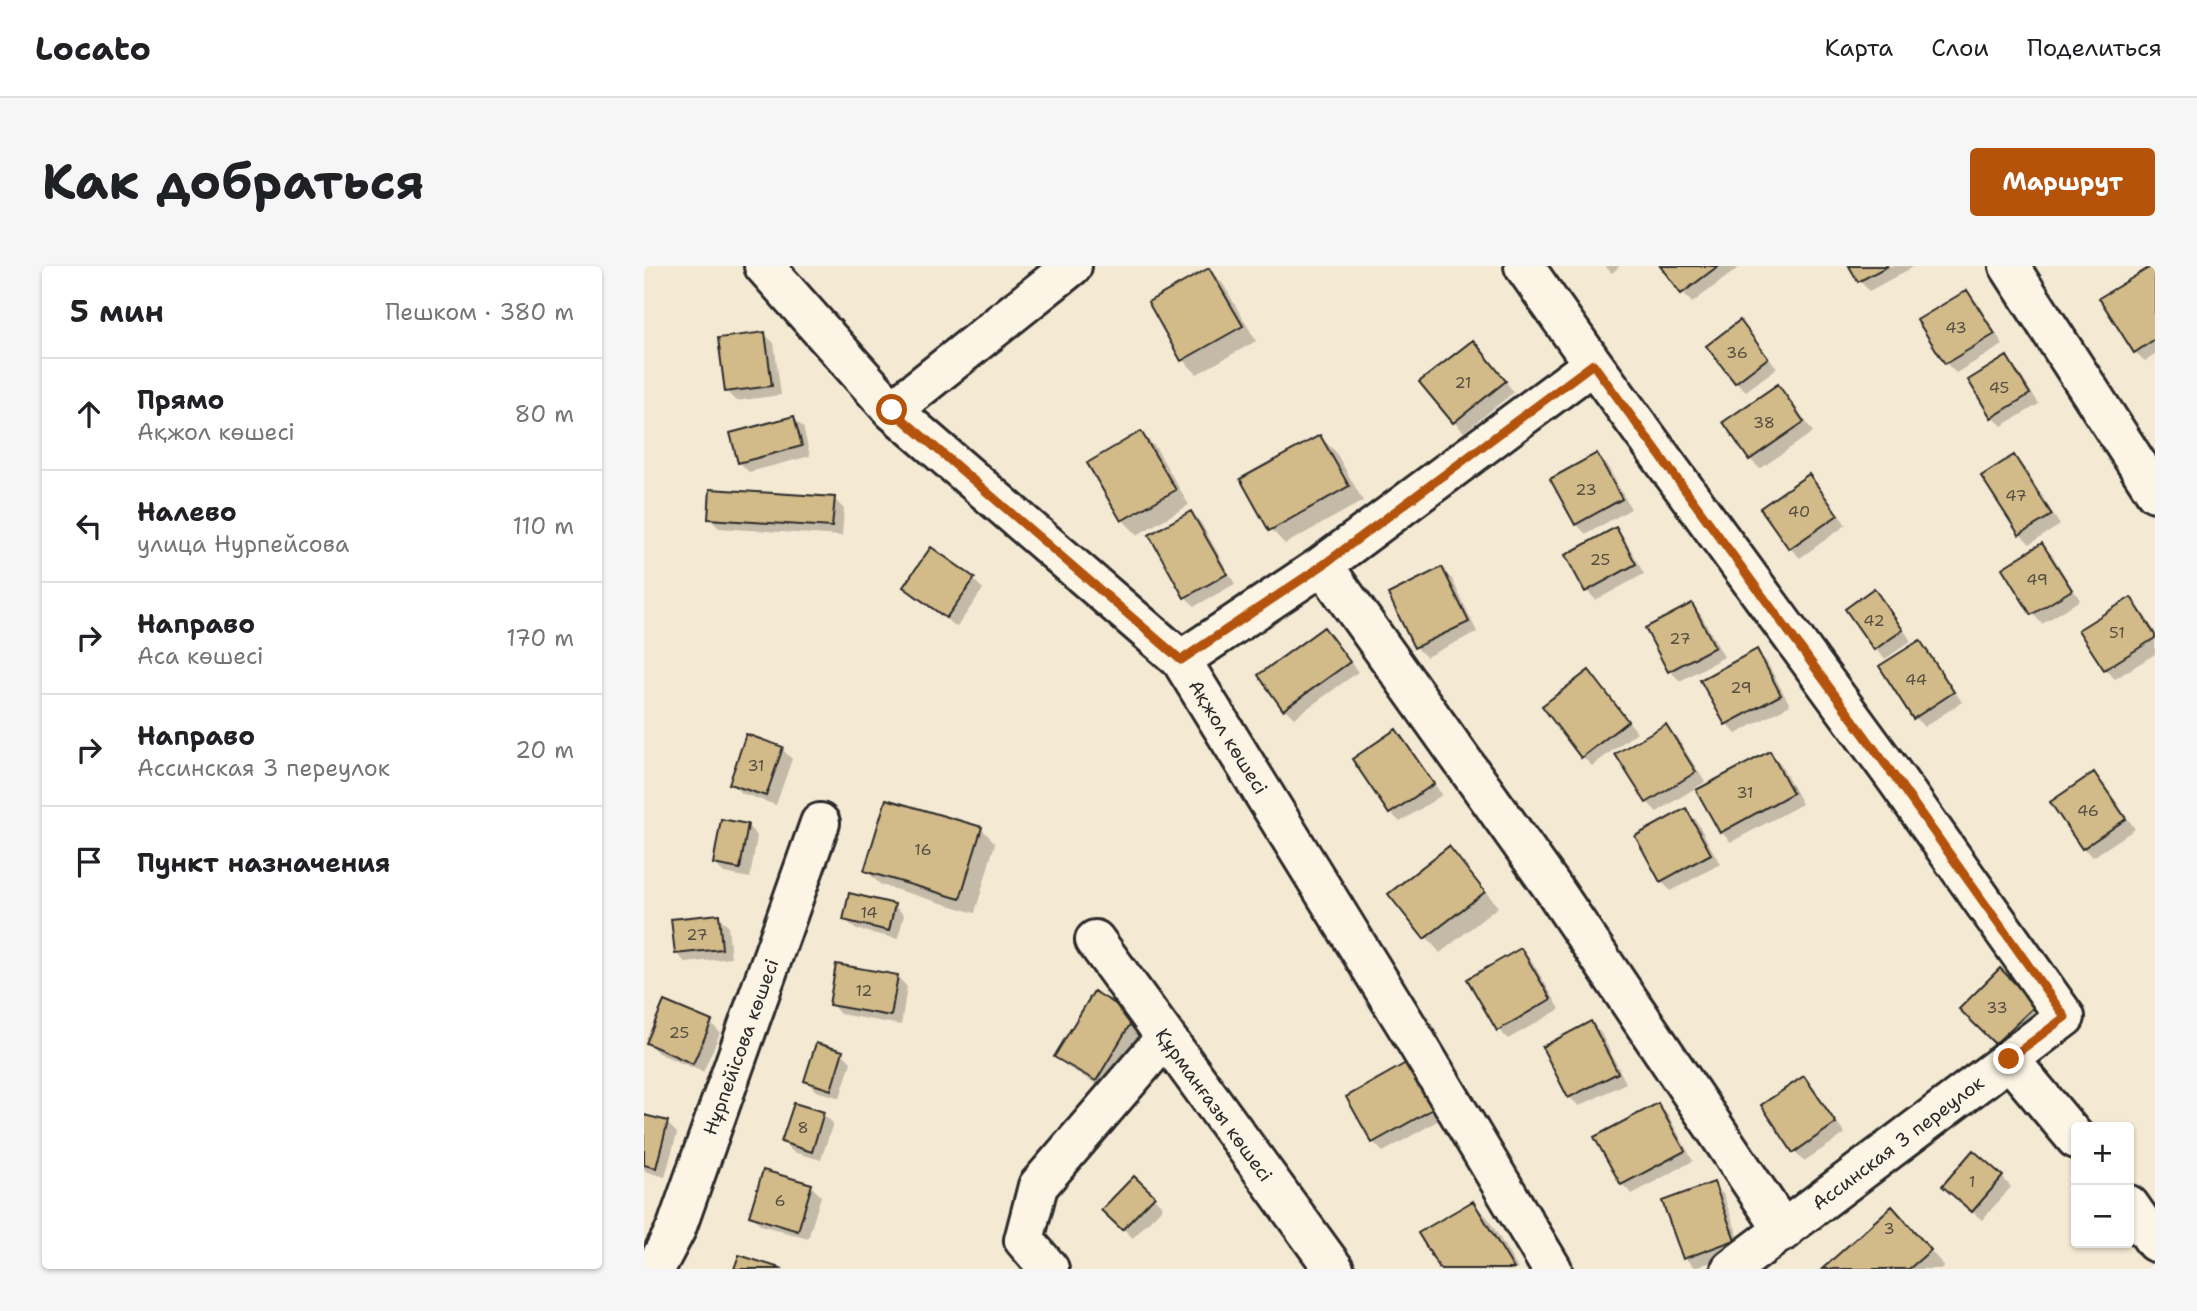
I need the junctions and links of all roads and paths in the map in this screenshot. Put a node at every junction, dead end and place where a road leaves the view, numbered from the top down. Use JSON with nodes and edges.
{"nodes":[{"id":1,"x":764,"y":266,"type":"edge"},
{"id":2,"x":1072,"y":266,"type":"edge"},
{"id":3,"x":1524,"y":266,"type":"edge"},
{"id":4,"x":2009,"y":266,"type":"edge"},
{"id":5,"x":1593,"y":364,"type":"junction"},
{"id":6,"x":892,"y":410,"type":"junction"},
{"id":7,"x":2155,"y":492,"type":"edge"},
{"id":8,"x":1323,"y":565,"type":"junction"},
{"id":9,"x":1181,"y":660,"type":"junction"},
{"id":10,"x":820,"y":823,"type":"dead end"},
{"id":11,"x":1095,"y":940,"type":"dead end"},
{"id":12,"x":1166,"y":1038,"type":"junction"},
{"id":13,"x":2009,"y":1059,"type":"junction"},
{"id":14,"x":2071,"y":1133,"type":"edge"},
{"id":15,"x":2134,"y":1212,"type":"edge"},
{"id":16,"x":1784,"y":1231,"type":"junction"},
{"id":17,"x":2155,"y":1242,"type":"edge"},
{"id":18,"x":655,"y":1269,"type":"edge"},
{"id":19,"x":1049,"y":1269,"type":"edge"},
{"id":20,"x":1334,"y":1269,"type":"edge"},
{"id":21,"x":1552,"y":1269,"type":"edge"},
{"id":22,"x":1731,"y":1269,"type":"edge"}],
"edges":[{"from":1,"to":6,"type":"street","name":"Ақжол көшесі"},
{"from":2,"to":6,"type":"street"},
{"from":3,"to":5,"type":"street"},
{"from":4,"to":7,"type":"street"},
{"from":5,"to":8,"type":"street"},
{"from":5,"to":13,"type":"street","name":"Ассинская 3 переулок"},
{"from":6,"to":9,"type":"street","name":"Ақжол көшесі"},
{"from":8,"to":9,"type":"street"},
{"from":8,"to":16,"type":"street"},
{"from":9,"to":21,"type":"street","name":"Ақжол көшесі"},
{"from":10,"to":18,"type":"street","name":"Нұрпейісова көшесі"},
{"from":11,"to":12,"type":"street","name":"Құрманғазы көшесі"},
{"from":12,"to":19,"type":"street"},
{"from":12,"to":20,"type":"street","name":"Құрманғазы көшесі"},
{"from":13,"to":14,"type":"street"},
{"from":13,"to":16,"type":"street","name":"Ассинская 3 переулок"},
{"from":15,"to":17,"type":"street"},
{"from":16,"to":22,"type":"street","name":"Ассинская 3 переулок"}]}
